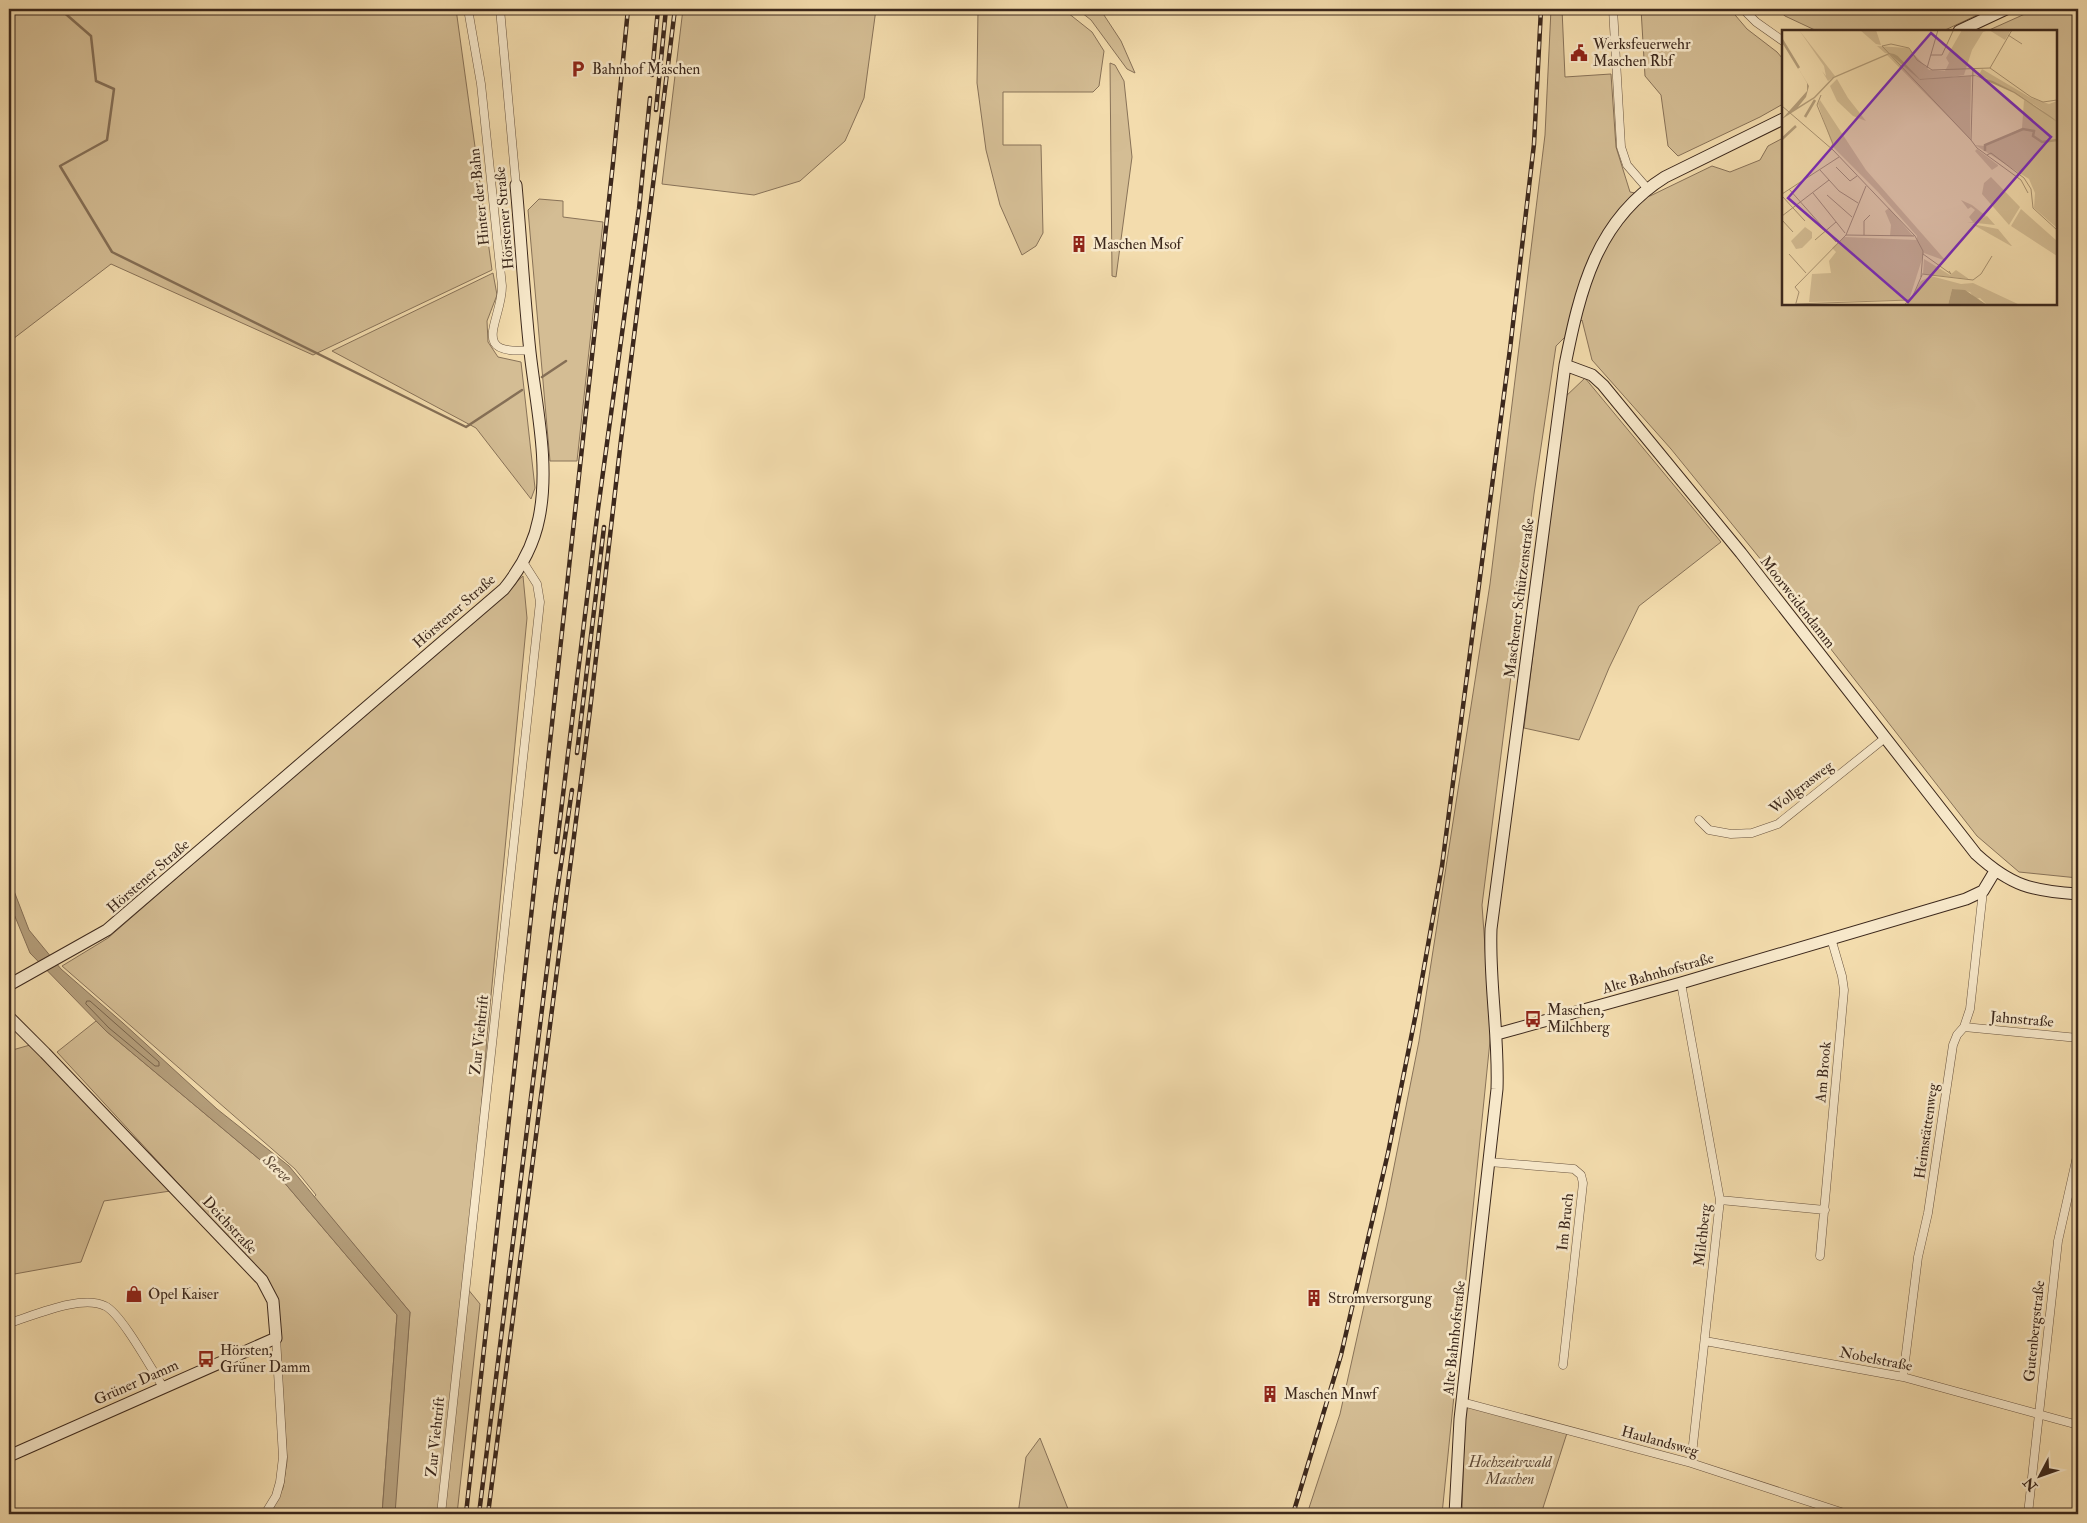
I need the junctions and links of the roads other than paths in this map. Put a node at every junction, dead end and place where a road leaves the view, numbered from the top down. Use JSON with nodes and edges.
{"nodes":[{"id":1,"x":468,"y":9,"type":"edge"},
{"id":2,"x":500,"y":9,"type":"edge"},
{"id":3,"x":1613,"y":9,"type":"edge"},
{"id":4,"x":1743,"y":9,"type":"edge"},
{"id":5,"x":2006,"y":9,"type":"edge"},
{"id":6,"x":1961,"y":30,"type":"edge"},
{"id":7,"x":1782,"y":41,"type":"edge"},
{"id":8,"x":1782,"y":120,"type":"edge"},
{"id":9,"x":516,"y":185,"type":"joint"},
{"id":10,"x":1647,"y":188,"type":"junction"},
{"id":11,"x":530,"y":350,"type":"junction"},
{"id":12,"x":1565,"y":365,"type":"junction"},
{"id":13,"x":523,"y":562,"type":"junction"},
{"id":14,"x":1885,"y":738,"type":"junction"},
{"id":15,"x":1699,"y":820,"type":"dead end"},
{"id":16,"x":1995,"y":872,"type":"junction"},
{"id":17,"x":1983,"y":891,"type":"junction"},
{"id":18,"x":2078,"y":894,"type":"edge"},
{"id":19,"x":1831,"y":938,"type":"junction"},
{"id":20,"x":1681,"y":983,"type":"junction"},
{"id":21,"x":9,"y":985,"type":"edge"},
{"id":22,"x":9,"y":1017,"type":"edge"},
{"id":23,"x":1964,"y":1027,"type":"junction"},
{"id":24,"x":1497,"y":1034,"type":"junction"},
{"id":25,"x":2078,"y":1038,"type":"edge"},
{"id":26,"x":2078,"y":1152,"type":"edge"},
{"id":27,"x":1489,"y":1162,"type":"junction"},
{"id":28,"x":1720,"y":1200,"type":"junction"},
{"id":29,"x":1825,"y":1210,"type":"junction"},
{"id":30,"x":1820,"y":1256,"type":"dead end"},
{"id":31,"x":9,"y":1324,"type":"edge"},
{"id":32,"x":276,"y":1338,"type":"junction"},
{"id":33,"x":1705,"y":1341,"type":"junction"},
{"id":34,"x":1563,"y":1365,"type":"dead end"},
{"id":35,"x":1903,"y":1378,"type":"junction"},
{"id":36,"x":163,"y":1387,"type":"junction"},
{"id":37,"x":1462,"y":1402,"type":"junction"},
{"id":38,"x":2039,"y":1415,"type":"junction"},
{"id":39,"x":2078,"y":1425,"type":"edge"},
{"id":40,"x":9,"y":1456,"type":"edge"},
{"id":41,"x":1691,"y":1463,"type":"junction"},
{"id":42,"x":265,"y":1514,"type":"edge"},
{"id":43,"x":441,"y":1514,"type":"edge"},
{"id":44,"x":1455,"y":1514,"type":"edge"},
{"id":45,"x":1847,"y":1514,"type":"edge"},
{"id":46,"x":2028,"y":1514,"type":"edge"}],
"edges":[{"from":1,"to":11,"type":"street","name":"Hinter der Bahn"},
{"from":2,"to":9,"type":"street","name":"Hörstener Straße"},
{"from":3,"to":10,"type":"street"},
{"from":4,"to":7,"type":"street"},
{"from":5,"to":6,"type":"street"},
{"from":8,"to":10,"type":"street","name":"Maschener Schützenstraße"},
{"from":9,"to":11,"type":"street","name":"Hörstener Straße"},
{"from":10,"to":12,"type":"street","name":"Maschener Schützenstraße"},
{"from":11,"to":13,"type":"street","name":"Hörstener Straße"},
{"from":12,"to":14,"type":"street","name":"Moorweidendamm"},
{"from":12,"to":24,"type":"street","name":"Maschener Schützenstraße"},
{"from":13,"to":21,"type":"street","name":"Hörstener Straße"},
{"from":13,"to":43,"type":"street","name":"Zur Viehtrift"},
{"from":14,"to":15,"type":"street","name":"Wollgrasweg"},
{"from":14,"to":16,"type":"street","name":"Moorweidendamm"},
{"from":16,"to":17,"type":"street"},
{"from":16,"to":18,"type":"street"},
{"from":17,"to":19,"type":"street","name":"Alte Bahnhofstraße"},
{"from":17,"to":23,"type":"street","name":"Heimstättenweg"},
{"from":19,"to":20,"type":"street","name":"Alte Bahnhofstraße"},
{"from":19,"to":29,"type":"street","name":"Am Brook"},
{"from":20,"to":24,"type":"street","name":"Alte Bahnhofstraße"},
{"from":20,"to":28,"type":"street","name":"Milchberg"},
{"from":22,"to":32,"type":"street","name":"Deichstraße"},
{"from":23,"to":25,"type":"street","name":"Jahnstraße"},
{"from":23,"to":35,"type":"street","name":"Heimstättenweg"},
{"from":24,"to":27,"type":"street","name":"Alte Bahnhofstraße"},
{"from":26,"to":38,"type":"street","name":"Gutenbergstraße"},
{"from":27,"to":34,"type":"street","name":"Im Bruch"},
{"from":27,"to":37,"type":"street","name":"Alte Bahnhofstraße"},
{"from":28,"to":29,"type":"street"},
{"from":28,"to":33,"type":"street","name":"Milchberg"},
{"from":29,"to":30,"type":"street","name":"Am Brook"},
{"from":31,"to":36,"type":"street"},
{"from":32,"to":36,"type":"street","name":"Grüner Damm"},
{"from":32,"to":42,"type":"street","name":"Deichstraße"},
{"from":33,"to":35,"type":"street","name":"Nobelstraße"},
{"from":33,"to":41,"type":"street","name":"Milchberg"},
{"from":35,"to":38,"type":"street","name":"Nobelstraße"},
{"from":36,"to":40,"type":"street","name":"Grüner Damm"},
{"from":37,"to":41,"type":"street","name":"Haulandsweg"},
{"from":37,"to":44,"type":"street","name":"Alte Bahnhofstraße"},
{"from":38,"to":39,"type":"street","name":"Nobelstraße"},
{"from":38,"to":46,"type":"street","name":"Gutenbergstraße"},
{"from":41,"to":45,"type":"street","name":"Haulandsweg"}]}
